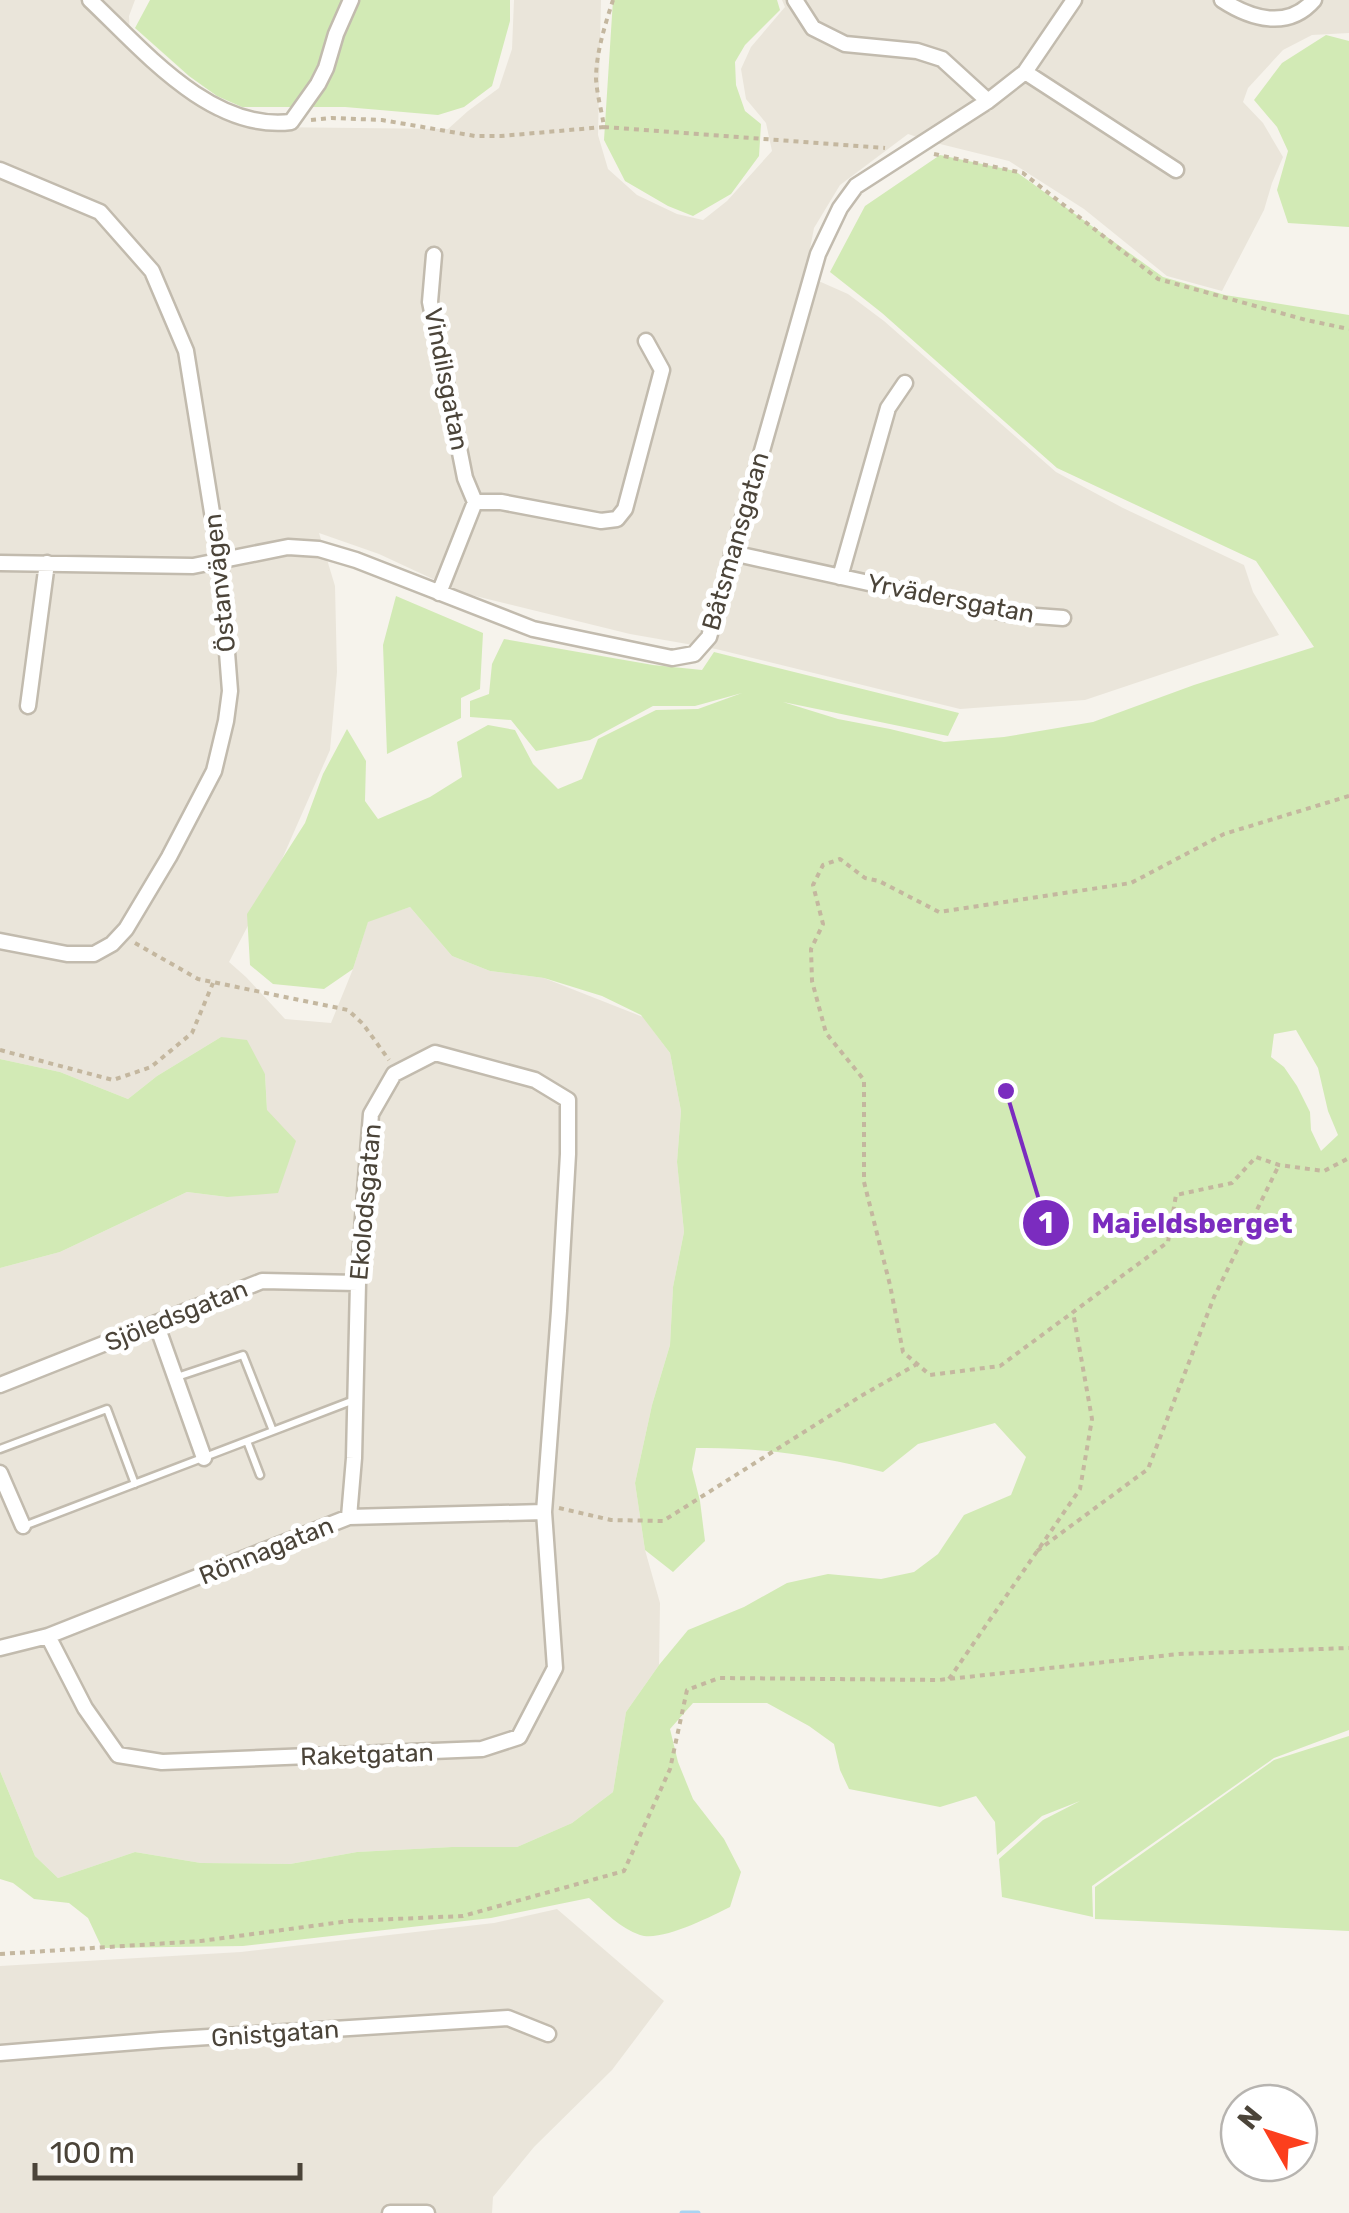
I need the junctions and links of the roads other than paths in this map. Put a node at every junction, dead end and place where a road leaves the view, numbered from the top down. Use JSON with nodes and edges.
{"nodes":[{"id":1,"x":90,"y":0,"type":"edge"},
{"id":2,"x":352,"y":0,"type":"edge"},
{"id":3,"x":795,"y":0,"type":"edge"},
{"id":4,"x":1074,"y":0,"type":"edge"},
{"id":5,"x":1222,"y":0,"type":"edge"},
{"id":6,"x":1314,"y":0,"type":"edge"},
{"id":7,"x":1025,"y":72,"type":"junction"},
{"id":8,"x":988,"y":102,"type":"junction"},
{"id":9,"x":0,"y":170,"type":"edge"},
{"id":10,"x":1176,"y":170,"type":"dead end"},
{"id":11,"x":434,"y":255,"type":"dead end"},
{"id":12,"x":646,"y":341,"type":"dead end"},
{"id":13,"x":905,"y":383,"type":"dead end"},
{"id":14,"x":474,"y":502,"type":"junction"},
{"id":15,"x":732,"y":552,"type":"junction"},
{"id":16,"x":220,"y":562,"type":"junction"},
{"id":17,"x":0,"y":563,"type":"edge"},
{"id":18,"x":47,"y":563,"type":"junction"},
{"id":19,"x":840,"y":577,"type":"junction"},
{"id":20,"x":439,"y":594,"type":"junction"},
{"id":21,"x":1063,"y":618,"type":"dead end"},
{"id":22,"x":28,"y":706,"type":"dead end"},
{"id":23,"x":0,"y":941,"type":"edge"},
{"id":24,"x":358,"y":1283,"type":"junction"},
{"id":25,"x":156,"y":1324,"type":"junction"},
{"id":26,"x":176,"y":1378,"type":"junction"},
{"id":27,"x":0,"y":1385,"type":"edge"},
{"id":28,"x":355,"y":1400,"type":"junction"},
{"id":29,"x":273,"y":1431,"type":"junction"},
{"id":30,"x":247,"y":1441,"type":"junction"},
{"id":31,"x":0,"y":1449,"type":"edge"},
{"id":32,"x":204,"y":1458,"type":"junction"},
{"id":33,"x":0,"y":1473,"type":"edge"},
{"id":34,"x":260,"y":1474,"type":"dead end"},
{"id":35,"x":135,"y":1484,"type":"junction"},
{"id":36,"x":544,"y":1508,"type":"junction"},
{"id":37,"x":348,"y":1517,"type":"junction"},
{"id":38,"x":23,"y":1526,"type":"joint"},
{"id":39,"x":48,"y":1636,"type":"junction"},
{"id":40,"x":0,"y":1648,"type":"edge"},
{"id":41,"x":548,"y":2034,"type":"dead end"},
{"id":42,"x":0,"y":2053,"type":"edge"},
{"id":43,"x":390,"y":2213,"type":"edge"},
{"id":44,"x":426,"y":2213,"type":"edge"}],
"edges":[{"from":1,"to":2,"type":"street"},
{"from":3,"to":8,"type":"street"},
{"from":4,"to":7,"type":"street","name":"Båtsmansgatan"},
{"from":5,"to":6,"type":"street"},
{"from":7,"to":8,"type":"street","name":"Båtsmansgatan"},
{"from":7,"to":10,"type":"street"},
{"from":8,"to":15,"type":"street","name":"Båtsmansgatan"},
{"from":9,"to":16,"type":"street","name":"Östanvägen"},
{"from":11,"to":14,"type":"street","name":"Vindilsgatan"},
{"from":12,"to":14,"type":"street"},
{"from":13,"to":19,"type":"street","name":"Yrvädersgatan"},
{"from":14,"to":20,"type":"street"},
{"from":15,"to":19,"type":"street","name":"Yrvädersgatan"},
{"from":15,"to":20,"type":"street","name":"Båtsmansgatan"},
{"from":16,"to":18,"type":"street","name":"Båtsmansgatan"},
{"from":16,"to":20,"type":"street","name":"Båtsmansgatan"},
{"from":16,"to":23,"type":"street","name":"Östanvägen"},
{"from":17,"to":18,"type":"street","name":"Båtsmansgatan"},
{"from":18,"to":22,"type":"street"},
{"from":19,"to":21,"type":"street","name":"Yrvädersgatan"},
{"from":24,"to":25,"type":"street","name":"Sjöledsgatan"},
{"from":24,"to":28,"type":"street","name":"Ekolodsgatan"},
{"from":24,"to":36,"type":"street","name":"Ekolodsgatan"},
{"from":25,"to":26,"type":"street"},
{"from":25,"to":27,"type":"street","name":"Sjöledsgatan"},
{"from":26,"to":29,"type":"lane"},
{"from":26,"to":32,"type":"street"},
{"from":28,"to":29,"type":"lane"},
{"from":28,"to":37,"type":"street","name":"Ekolodsgatan"},
{"from":29,"to":30,"type":"lane"},
{"from":30,"to":32,"type":"lane"},
{"from":30,"to":34,"type":"lane"},
{"from":31,"to":35,"type":"lane"},
{"from":32,"to":35,"type":"lane"},
{"from":33,"to":38,"type":"street"},
{"from":35,"to":38,"type":"lane"},
{"from":36,"to":37,"type":"street","name":"Rönnagatan"},
{"from":36,"to":39,"type":"street","name":"Raketgatan"},
{"from":37,"to":39,"type":"street","name":"Rönnagatan"},
{"from":39,"to":40,"type":"street","name":"Rönnagatan"},
{"from":41,"to":42,"type":"street","name":"Gnistgatan"},
{"from":43,"to":44,"type":"street"}]}
